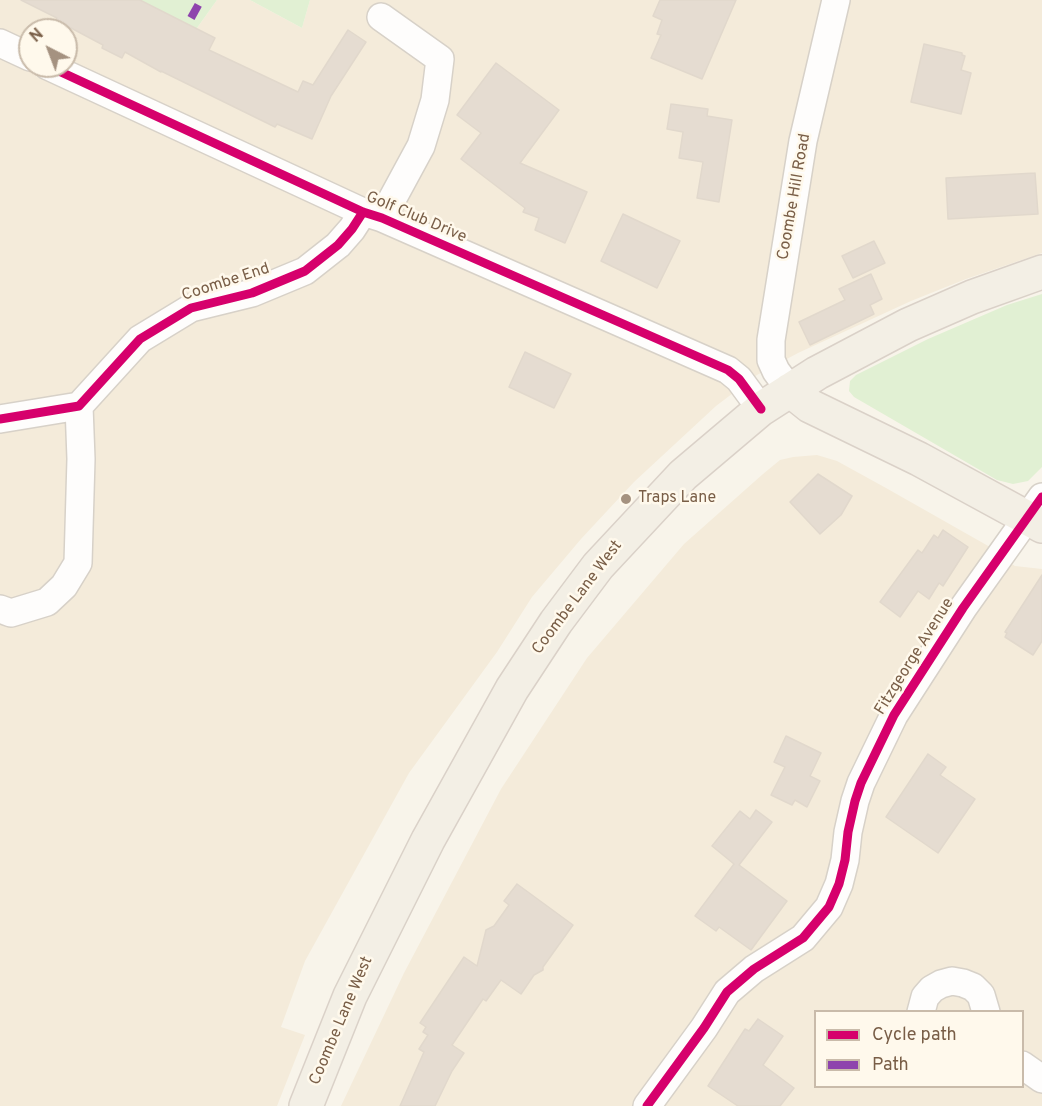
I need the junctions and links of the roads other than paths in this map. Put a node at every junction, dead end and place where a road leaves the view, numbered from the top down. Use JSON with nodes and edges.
{"nodes":[{"id":1,"x":836,"y":0,"type":"edge"},
{"id":2,"x":381,"y":17,"type":"dead end"},
{"id":3,"x":0,"y":43,"type":"edge"},
{"id":4,"x":18,"y":51,"type":"edge"},
{"id":5,"x":74,"y":78,"type":"edge"},
{"id":6,"x":373,"y":215,"type":"junction"},
{"id":7,"x":1042,"y":272,"type":"edge"},
{"id":8,"x":790,"y":390,"type":"junction"},
{"id":9,"x":79,"y":406,"type":"junction"},
{"id":10,"x":761,"y":409,"type":"junction"},
{"id":11,"x":0,"y":419,"type":"edge"},
{"id":12,"x":1037,"y":514,"type":"edge"},
{"id":13,"x":0,"y":609,"type":"edge"},
{"id":14,"x":921,"y":1010,"type":"edge"},
{"id":15,"x":986,"y":1010,"type":"edge"},
{"id":16,"x":1024,"y":1066,"type":"edge"},
{"id":17,"x":1042,"y":1079,"type":"edge"},
{"id":18,"x":306,"y":1106,"type":"edge"},
{"id":19,"x":647,"y":1106,"type":"edge"}],
"edges":[{"from":1,"to":8,"type":"street","name":"Coombe Hill Road"},
{"from":2,"to":6,"type":"street","name":"Coombe End"},
{"from":3,"to":4,"type":"street"},
{"from":5,"to":6,"type":"street","name":"Golf Club Drive"},
{"from":6,"to":9,"type":"street","name":"Coombe End"},
{"from":6,"to":10,"type":"street","name":"Golf Club Drive"},
{"from":7,"to":8,"type":"main road","name":"Coombe Lane West"},
{"from":8,"to":10,"type":"main road","name":"Coombe Lane West"},
{"from":8,"to":12,"type":"main road"},
{"from":9,"to":11,"type":"street"},
{"from":9,"to":13,"type":"street"},
{"from":10,"to":18,"type":"main road","name":"Coombe Lane West"},
{"from":12,"to":19,"type":"street","name":"Fitzgeorge Avenue"},
{"from":14,"to":15,"type":"street"},
{"from":16,"to":17,"type":"street"}]}
